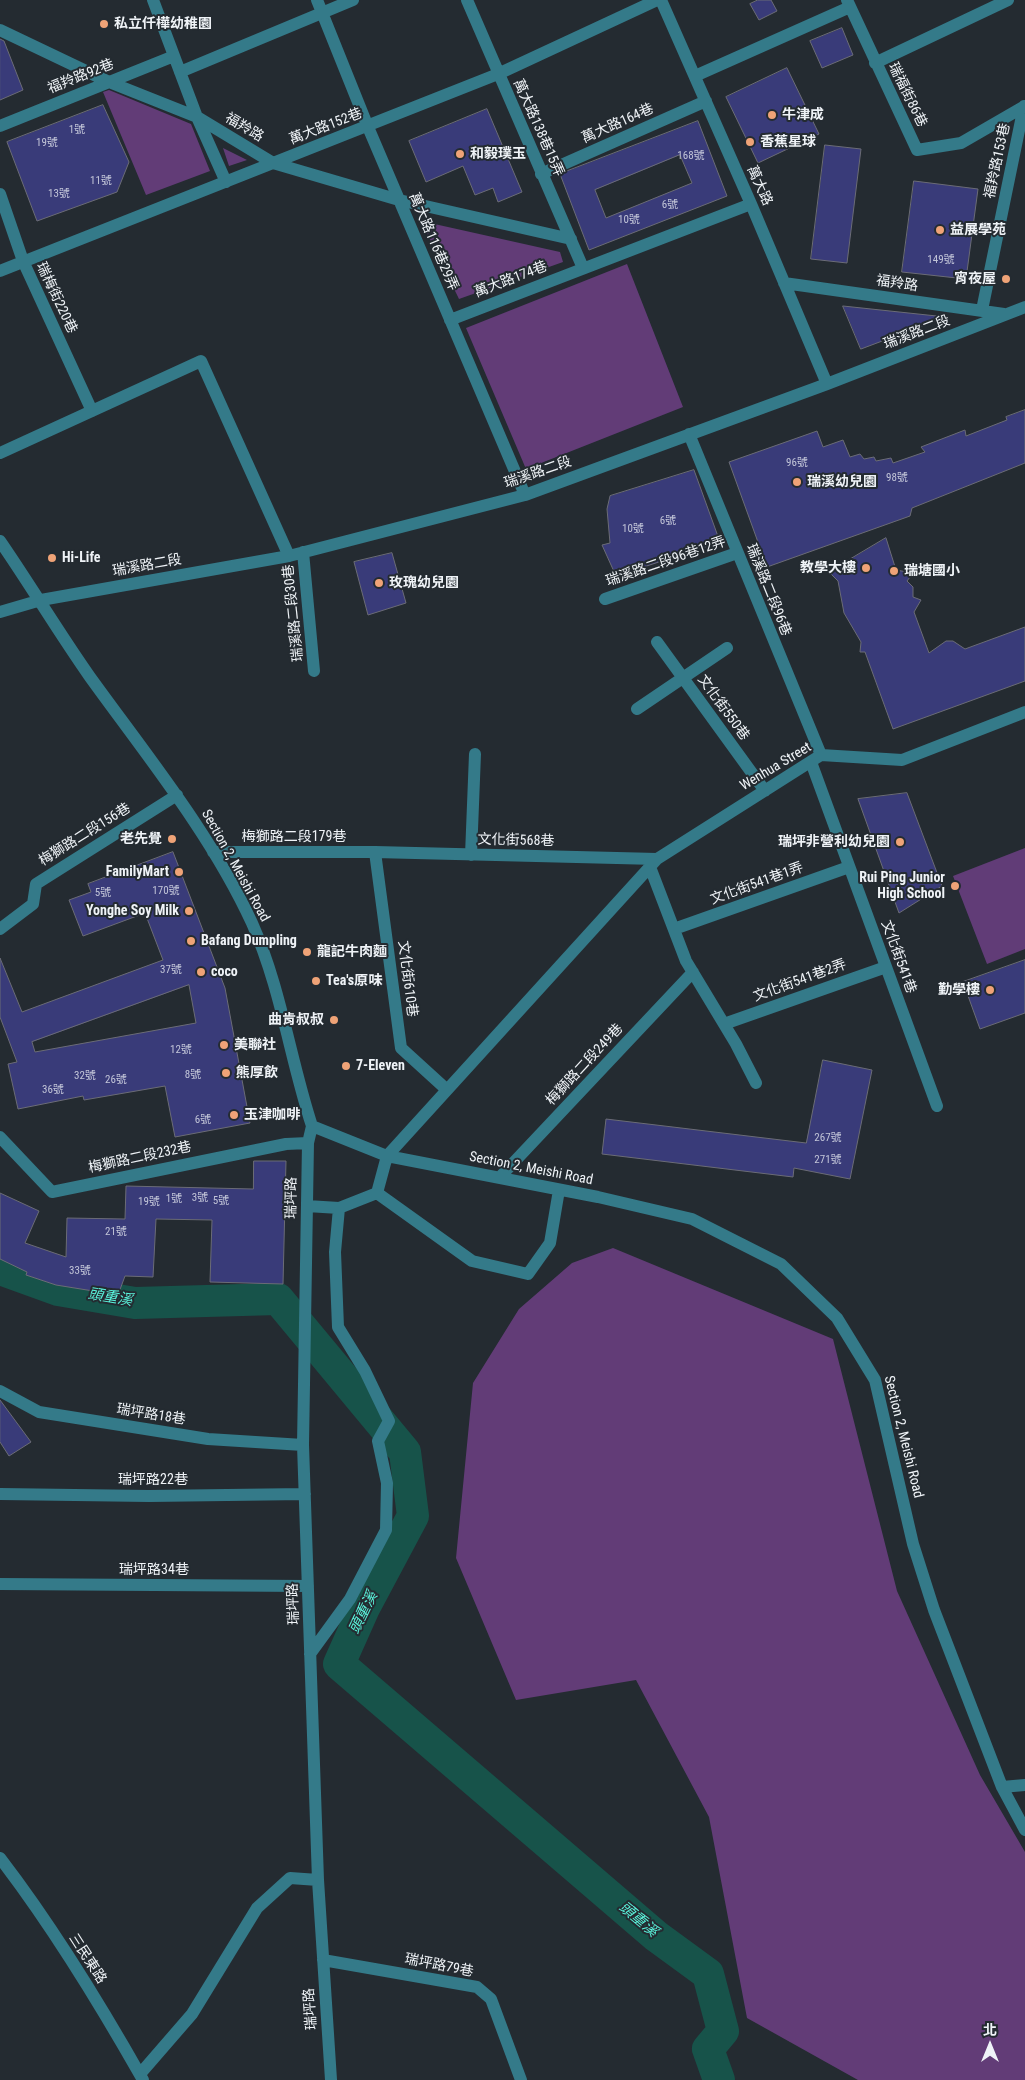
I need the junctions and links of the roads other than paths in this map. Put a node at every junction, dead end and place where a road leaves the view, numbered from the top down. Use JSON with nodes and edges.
{"nodes":[{"id":1,"x":153,"y":0,"type":"edge"},
{"id":2,"x":353,"y":0,"type":"edge"},
{"id":3,"x":467,"y":0,"type":"edge"},
{"id":4,"x":657,"y":0,"type":"edge"},
{"id":5,"x":661,"y":0,"type":"edge"},
{"id":6,"x":1008,"y":0,"type":"edge"},
{"id":7,"x":848,"y":3,"type":"edge"},
{"id":8,"x":320,"y":6,"type":"edge"},
{"id":9,"x":0,"y":30,"type":"edge"},
{"id":10,"x":174,"y":56,"type":"junction"},
{"id":11,"x":875,"y":63,"type":"junction"},
{"id":12,"x":180,"y":72,"type":"junction"},
{"id":13,"x":498,"y":74,"type":"junction"},
{"id":14,"x":694,"y":76,"type":"junction"},
{"id":15,"x":110,"y":82,"type":"junction"},
{"id":16,"x":706,"y":101,"type":"junction"},
{"id":17,"x":1025,"y":106,"type":"edge"},
{"id":18,"x":197,"y":117,"type":"junction"},
{"id":19,"x":0,"y":126,"type":"edge"},
{"id":20,"x":368,"y":127,"type":"junction"},
{"id":21,"x":273,"y":164,"type":"junction"},
{"id":22,"x":541,"y":174,"type":"junction"},
{"id":23,"x":226,"y":182,"type":"junction"},
{"id":24,"x":0,"y":194,"type":"edge"},
{"id":25,"x":399,"y":200,"type":"junction"},
{"id":26,"x":751,"y":204,"type":"junction"},
{"id":27,"x":571,"y":239,"type":"junction"},
{"id":28,"x":22,"y":261,"type":"junction"},
{"id":29,"x":583,"y":268,"type":"junction"},
{"id":30,"x":0,"y":271,"type":"edge"},
{"id":31,"x":784,"y":283,"type":"junction"},
{"id":32,"x":1025,"y":307,"type":"edge"},
{"id":33,"x":982,"y":310,"type":"junction"},
{"id":34,"x":1006,"y":314,"type":"junction"},
{"id":35,"x":450,"y":320,"type":"junction"},
{"id":36,"x":827,"y":384,"type":"junction"},
{"id":37,"x":92,"y":412,"type":"junction"},
{"id":38,"x":689,"y":434,"type":"junction"},
{"id":39,"x":0,"y":453,"type":"edge"},
{"id":40,"x":525,"y":495,"type":"junction"},
{"id":41,"x":0,"y":541,"type":"edge"},
{"id":42,"x":303,"y":552,"type":"junction"},
{"id":43,"x":737,"y":553,"type":"junction"},
{"id":44,"x":289,"y":556,"type":"junction"},
{"id":45,"x":605,"y":599,"type":"dead end"},
{"id":46,"x":41,"y":600,"type":"junction"},
{"id":47,"x":0,"y":612,"type":"edge"},
{"id":48,"x":657,"y":642,"type":"dead end"},
{"id":49,"x":727,"y":648,"type":"dead end"},
{"id":50,"x":314,"y":671,"type":"dead end"},
{"id":51,"x":683,"y":678,"type":"junction"},
{"id":52,"x":637,"y":709,"type":"dead end"},
{"id":53,"x":1025,"y":712,"type":"edge"},
{"id":54,"x":475,"y":754,"type":"dead end"},
{"id":55,"x":816,"y":758,"type":"junction"},
{"id":56,"x":765,"y":791,"type":"junction"},
{"id":57,"x":176,"y":795,"type":"junction"},
{"id":58,"x":213,"y":852,"type":"junction"},
{"id":59,"x":375,"y":852,"type":"junction"},
{"id":60,"x":471,"y":855,"type":"junction"},
{"id":61,"x":653,"y":863,"type":"junction"},
{"id":62,"x":849,"y":866,"type":"junction"},
{"id":63,"x":0,"y":929,"type":"edge"},
{"id":64,"x":674,"y":929,"type":"junction"},
{"id":65,"x":886,"y":967,"type":"junction"},
{"id":66,"x":693,"y":972,"type":"junction"},
{"id":67,"x":724,"y":1024,"type":"junction"},
{"id":68,"x":756,"y":1083,"type":"dead end"},
{"id":69,"x":446,"y":1089,"type":"junction"},
{"id":70,"x":936,"y":1106,"type":"dead end"},
{"id":71,"x":312,"y":1126,"type":"junction"},
{"id":72,"x":0,"y":1137,"type":"edge"},
{"id":73,"x":308,"y":1143,"type":"junction"},
{"id":74,"x":387,"y":1156,"type":"junction"},
{"id":75,"x":499,"y":1178,"type":"junction"},
{"id":76,"x":559,"y":1190,"type":"junction"},
{"id":77,"x":376,"y":1193,"type":"junction"},
{"id":78,"x":307,"y":1206,"type":"junction"},
{"id":79,"x":339,"y":1208,"type":"junction"},
{"id":80,"x":0,"y":1391,"type":"edge"},
{"id":81,"x":304,"y":1445,"type":"junction"},
{"id":82,"x":0,"y":1494,"type":"edge"},
{"id":83,"x":305,"y":1494,"type":"junction"},
{"id":84,"x":0,"y":1584,"type":"edge"},
{"id":85,"x":308,"y":1586,"type":"junction"},
{"id":86,"x":310,"y":1654,"type":"junction"},
{"id":87,"x":1025,"y":1785,"type":"edge"},
{"id":88,"x":1002,"y":1787,"type":"junction"},
{"id":89,"x":1025,"y":1830,"type":"edge"},
{"id":90,"x":0,"y":1858,"type":"edge"},
{"id":91,"x":318,"y":1880,"type":"junction"},
{"id":92,"x":323,"y":1960,"type":"junction"},
{"id":93,"x":141,"y":2077,"type":"edge"},
{"id":94,"x":331,"y":2080,"type":"edge"},
{"id":95,"x":521,"y":2080,"type":"edge"}],
"edges":[{"from":1,"to":10,"type":"street"},
{"from":2,"to":8,"type":"street"},
{"from":3,"to":13,"type":"street","name":"萬大路138巷15弄"},
{"from":4,"to":13,"type":"street","name":"萬大路152巷"},
{"from":5,"to":14,"type":"street","name":"萬大路"},
{"from":6,"to":11,"type":"street"},
{"from":7,"to":11,"type":"street","name":"瑞福街86巷"},
{"from":7,"to":14,"type":"street"},
{"from":8,"to":12,"type":"street"},
{"from":8,"to":20,"type":"street","name":"萬大路116巷29弄"},
{"from":9,"to":15,"type":"street","name":"福羚路"},
{"from":10,"to":12,"type":"street"},
{"from":10,"to":15,"type":"street","name":"福羚路92巷"},
{"from":11,"to":17,"type":"street","name":"瑞福街86巷"},
{"from":12,"to":18,"type":"street"},
{"from":13,"to":20,"type":"street","name":"萬大路152巷"},
{"from":13,"to":22,"type":"street","name":"萬大路138巷15弄"},
{"from":14,"to":16,"type":"street","name":"萬大路"},
{"from":15,"to":18,"type":"street","name":"福羚路"},
{"from":15,"to":19,"type":"street","name":"福羚路92巷"},
{"from":16,"to":22,"type":"street","name":"萬大路164巷"},
{"from":16,"to":26,"type":"street","name":"萬大路"},
{"from":17,"to":33,"type":"street","name":"福羚路153巷"},
{"from":18,"to":21,"type":"street","name":"福羚路"},
{"from":18,"to":23,"type":"street"},
{"from":20,"to":21,"type":"street","name":"萬大路152巷"},
{"from":20,"to":25,"type":"street","name":"萬大路116巷29弄"},
{"from":21,"to":23,"type":"street","name":"萬大路152巷"},
{"from":21,"to":25,"type":"street","name":"福羚路"},
{"from":22,"to":27,"type":"street","name":"萬大路138巷15弄"},
{"from":23,"to":28,"type":"street","name":"萬大路152巷"},
{"from":24,"to":28,"type":"street","name":"瑞梅街220巷"},
{"from":25,"to":27,"type":"street","name":"福羚路"},
{"from":25,"to":35,"type":"street","name":"萬大路116巷29弄"},
{"from":26,"to":29,"type":"street"},
{"from":26,"to":31,"type":"street","name":"萬大路"},
{"from":27,"to":29,"type":"street","name":"萬大路138巷15弄"},
{"from":28,"to":30,"type":"street","name":"萬大路152巷"},
{"from":28,"to":37,"type":"street","name":"瑞梅街220巷"},
{"from":29,"to":35,"type":"street","name":"萬大路174巷"},
{"from":31,"to":33,"type":"street","name":"福羚路"},
{"from":31,"to":36,"type":"street","name":"萬大路"},
{"from":32,"to":34,"type":"street","name":"瑞溪路二段"},
{"from":33,"to":34,"type":"street","name":"福羚路"},
{"from":34,"to":36,"type":"street","name":"瑞溪路二段"},
{"from":35,"to":40,"type":"street","name":"萬大路116巷29弄"},
{"from":36,"to":38,"type":"street","name":"瑞溪路二段"},
{"from":37,"to":39,"type":"street"},
{"from":37,"to":44,"type":"street"},
{"from":38,"to":40,"type":"street","name":"瑞溪路二段"},
{"from":38,"to":43,"type":"street","name":"瑞溪路二段96巷"},
{"from":40,"to":42,"type":"street","name":"瑞溪路二段"},
{"from":41,"to":46,"type":"street","name":"Section 2, Meishi Road"},
{"from":42,"to":44,"type":"street","name":"瑞溪路二段"},
{"from":42,"to":50,"type":"street","name":"瑞溪路二段30巷"},
{"from":43,"to":45,"type":"street","name":"瑞溪路二段96巷12弄"},
{"from":43,"to":55,"type":"street","name":"瑞溪路二段96巷"},
{"from":44,"to":46,"type":"street","name":"瑞溪路二段"},
{"from":46,"to":47,"type":"street","name":"瑞溪路二段"},
{"from":46,"to":57,"type":"street","name":"Section 2, Meishi Road"},
{"from":48,"to":51,"type":"street","name":"文化街550巷"},
{"from":49,"to":51,"type":"street"},
{"from":51,"to":52,"type":"street"},
{"from":51,"to":56,"type":"street","name":"文化街550巷"},
{"from":53,"to":55,"type":"street","name":"Wenhua Street"},
{"from":54,"to":60,"type":"street"},
{"from":55,"to":56,"type":"street","name":"Wenhua Street"},
{"from":55,"to":62,"type":"street","name":"文化街541巷"},
{"from":56,"to":61,"type":"street","name":"Wenhua Street"},
{"from":57,"to":58,"type":"street","name":"Section 2, Meishi Road"},
{"from":57,"to":63,"type":"street","name":"梅獅路二段156巷"},
{"from":58,"to":59,"type":"street","name":"梅獅路二段179巷"},
{"from":58,"to":71,"type":"street","name":"Section 2, Meishi Road"},
{"from":59,"to":60,"type":"street","name":"文化街568巷"},
{"from":59,"to":69,"type":"street","name":"文化街610巷"},
{"from":60,"to":61,"type":"street","name":"文化街568巷"},
{"from":61,"to":64,"type":"street"},
{"from":61,"to":69,"type":"street","name":"Wenhua Street"},
{"from":62,"to":64,"type":"street","name":"文化街541巷1弄"},
{"from":62,"to":65,"type":"street","name":"文化街541巷"},
{"from":64,"to":66,"type":"street"},
{"from":65,"to":67,"type":"street","name":"文化街541巷2弄"},
{"from":65,"to":70,"type":"street","name":"文化街541巷"},
{"from":66,"to":67,"type":"street"},
{"from":66,"to":75,"type":"street","name":"梅獅路二段249巷"},
{"from":67,"to":68,"type":"street"},
{"from":69,"to":74,"type":"street","name":"Wenhua Street"},
{"from":71,"to":73,"type":"street","name":"瑞坪路"},
{"from":71,"to":74,"type":"street","name":"Section 2, Meishi Road"},
{"from":72,"to":73,"type":"street","name":"梅獅路二段232巷"},
{"from":73,"to":78,"type":"street","name":"瑞坪路"},
{"from":74,"to":75,"type":"street","name":"Section 2, Meishi Road"},
{"from":74,"to":77,"type":"street"},
{"from":75,"to":76,"type":"street","name":"Section 2, Meishi Road"},
{"from":76,"to":77,"type":"street"},
{"from":76,"to":88,"type":"street","name":"Section 2, Meishi Road"},
{"from":77,"to":79,"type":"street"},
{"from":78,"to":79,"type":"street"},
{"from":78,"to":81,"type":"street","name":"瑞坪路"},
{"from":79,"to":86,"type":"street"},
{"from":80,"to":81,"type":"street","name":"瑞坪路18巷"},
{"from":81,"to":83,"type":"street","name":"瑞坪路"},
{"from":82,"to":83,"type":"street","name":"瑞坪路22巷"},
{"from":83,"to":85,"type":"street","name":"瑞坪路"},
{"from":84,"to":85,"type":"street","name":"瑞坪路34巷"},
{"from":85,"to":86,"type":"street","name":"瑞坪路"},
{"from":86,"to":91,"type":"street","name":"瑞坪路"},
{"from":87,"to":88,"type":"street"},
{"from":88,"to":89,"type":"street","name":"Section 2, Meishi Road"},
{"from":90,"to":93,"type":"street","name":"三民東路"},
{"from":91,"to":92,"type":"street","name":"瑞坪路"},
{"from":91,"to":93,"type":"street"},
{"from":92,"to":94,"type":"street","name":"瑞坪路"},
{"from":92,"to":95,"type":"street","name":"瑞坪路79巷"}]}
